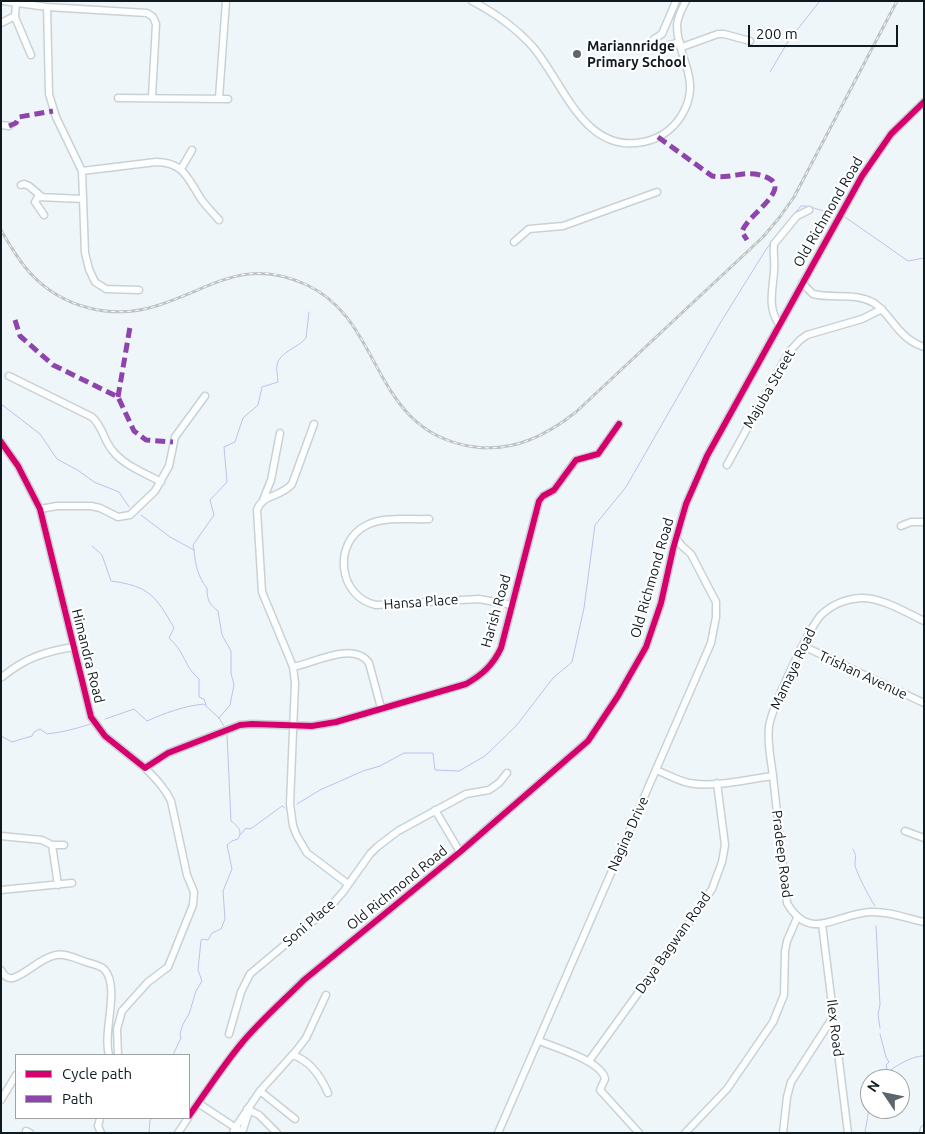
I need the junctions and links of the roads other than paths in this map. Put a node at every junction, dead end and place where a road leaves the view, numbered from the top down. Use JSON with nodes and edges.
{"nodes":[{"id":1,"x":3,"y":1,"type":"edge"},
{"id":2,"x":226,"y":1,"type":"edge"},
{"id":3,"x":472,"y":1,"type":"edge"},
{"id":4,"x":676,"y":1,"type":"edge"},
{"id":5,"x":686,"y":1,"type":"edge"},
{"id":6,"x":16,"y":3,"type":"junction"},
{"id":7,"x":47,"y":7,"type":"junction"},
{"id":8,"x":15,"y":16,"type":"junction"},
{"id":9,"x":1,"y":24,"type":"edge"},
{"id":10,"x":750,"y":41,"type":"dead end"},
{"id":11,"x":681,"y":45,"type":"junction"},
{"id":12,"x":31,"y":56,"type":"dead end"},
{"id":13,"x":118,"y":98,"type":"dead end"},
{"id":14,"x":152,"y":98,"type":"junction"},
{"id":15,"x":219,"y":98,"type":"junction"},
{"id":16,"x":228,"y":99,"type":"dead end"},
{"id":17,"x":924,"y":102,"type":"edge"},
{"id":18,"x":1,"y":125,"type":"edge"},
{"id":19,"x":9,"y":126,"type":"dead end"},
{"id":20,"x":192,"y":150,"type":"dead end"},
{"id":21,"x":181,"y":169,"type":"junction"},
{"id":22,"x":82,"y":171,"type":"junction"},
{"id":23,"x":21,"y":185,"type":"dead end"},
{"id":24,"x":658,"y":192,"type":"dead end"},
{"id":25,"x":42,"y":197,"type":"junction"},
{"id":26,"x":83,"y":199,"type":"junction"},
{"id":27,"x":809,"y":210,"type":"dead end"},
{"id":28,"x":44,"y":215,"type":"dead end"},
{"id":29,"x":219,"y":220,"type":"dead end"},
{"id":30,"x":514,"y":242,"type":"dead end"},
{"id":31,"x":802,"y":283,"type":"junction"},
{"id":32,"x":139,"y":290,"type":"dead end"},
{"id":33,"x":882,"y":309,"type":"junction"},
{"id":34,"x":779,"y":324,"type":"junction"},
{"id":35,"x":924,"y":347,"type":"edge"},
{"id":36,"x":9,"y":376,"type":"dead end"},
{"id":37,"x":205,"y":396,"type":"dead end"},
{"id":38,"x":314,"y":424,"type":"dead end"},
{"id":39,"x":619,"y":424,"type":"dead end"},
{"id":40,"x":280,"y":433,"type":"dead end"},
{"id":41,"x":1,"y":442,"type":"edge"},
{"id":42,"x":727,"y":465,"type":"dead end"},
{"id":43,"x":161,"y":482,"type":"junction"},
{"id":44,"x":263,"y":500,"type":"junction"},
{"id":45,"x":40,"y":509,"type":"junction"},
{"id":46,"x":429,"y":519,"type":"dead end"},
{"id":47,"x":924,"y":522,"type":"edge"},
{"id":48,"x":901,"y":526,"type":"dead end"},
{"id":49,"x":676,"y":538,"type":"junction"},
{"id":50,"x":512,"y":605,"type":"junction"},
{"id":51,"x":924,"y":621,"type":"edge"},
{"id":52,"x":73,"y":646,"type":"junction"},
{"id":53,"x":803,"y":646,"type":"junction"},
{"id":54,"x":293,"y":667,"type":"junction"},
{"id":55,"x":2,"y":677,"type":"edge"},
{"id":56,"x":924,"y":703,"type":"edge"},
{"id":57,"x":381,"y":708,"type":"junction"},
{"id":58,"x":293,"y":726,"type":"junction"},
{"id":59,"x":145,"y":768,"type":"junction"},
{"id":60,"x":656,"y":770,"type":"junction"},
{"id":61,"x":507,"y":773,"type":"dead end"},
{"id":62,"x":773,"y":776,"type":"junction"},
{"id":63,"x":716,"y":783,"type":"junction"},
{"id":64,"x":435,"y":810,"type":"junction"},
{"id":65,"x":905,"y":831,"type":"dead end"},
{"id":66,"x":1,"y":836,"type":"edge"},
{"id":67,"x":924,"y":838,"type":"edge"},
{"id":68,"x":52,"y":845,"type":"junction"},
{"id":69,"x":64,"y":845,"type":"dead end"},
{"id":70,"x":460,"y":852,"type":"junction"},
{"id":71,"x":72,"y":884,"type":"dead end"},
{"id":72,"x":348,"y":884,"type":"junction"},
{"id":73,"x":58,"y":885,"type":"junction"},
{"id":74,"x":1,"y":890,"type":"edge"},
{"id":75,"x":797,"y":918,"type":"junction"},
{"id":76,"x":924,"y":922,"type":"edge"},
{"id":77,"x":822,"y":924,"type":"junction"},
{"id":78,"x":1,"y":970,"type":"edge"},
{"id":79,"x":326,"y":995,"type":"dead end"},
{"id":80,"x":833,"y":1017,"type":"junction"},
{"id":81,"x":229,"y":1034,"type":"dead end"},
{"id":82,"x":539,"y":1040,"type":"junction"},
{"id":83,"x":109,"y":1054,"type":"edge"},
{"id":84,"x":118,"y":1054,"type":"edge"},
{"id":85,"x":292,"y":1055,"type":"junction"},
{"id":86,"x":588,"y":1062,"type":"junction"},
{"id":87,"x":15,"y":1077,"type":"edge"},
{"id":88,"x":260,"y":1091,"type":"junction"},
{"id":89,"x":328,"y":1093,"type":"dead end"},
{"id":90,"x":1,"y":1100,"type":"edge"},
{"id":91,"x":198,"y":1103,"type":"junction"},
{"id":92,"x":248,"y":1110,"type":"junction"},
{"id":93,"x":190,"y":1114,"type":"edge"},
{"id":94,"x":187,"y":1119,"type":"edge"},
{"id":95,"x":295,"y":1119,"type":"dead end"},
{"id":96,"x":99,"y":1129,"type":"edge"},
{"id":97,"x":924,"y":1129,"type":"edge"},
{"id":98,"x":234,"y":1130,"type":"edge"},
{"id":99,"x":242,"y":1132,"type":"edge"},
{"id":100,"x":92,"y":1133,"type":"edge"},
{"id":101,"x":178,"y":1133,"type":"edge"},
{"id":102,"x":277,"y":1133,"type":"edge"},
{"id":103,"x":498,"y":1133,"type":"edge"},
{"id":104,"x":639,"y":1133,"type":"edge"},
{"id":105,"x":685,"y":1133,"type":"edge"},
{"id":106,"x":783,"y":1133,"type":"edge"},
{"id":107,"x":848,"y":1133,"type":"edge"},
{"id":108,"x":923,"y":1133,"type":"edge"}],
"edges":[{"from":1,"to":6,"type":"street"},
{"from":2,"to":15,"type":"street"},
{"from":3,"to":11,"type":"street"},
{"from":4,"to":11,"type":"street"},
{"from":5,"to":11,"type":"street"},
{"from":6,"to":7,"type":"street"},
{"from":6,"to":8,"type":"street"},
{"from":7,"to":14,"type":"street"},
{"from":7,"to":22,"type":"street"},
{"from":8,"to":9,"type":"street"},
{"from":8,"to":12,"type":"street"},
{"from":10,"to":11,"type":"street"},
{"from":13,"to":14,"type":"street"},
{"from":14,"to":15,"type":"street"},
{"from":15,"to":16,"type":"street"},
{"from":17,"to":31,"type":"street","name":"Old Richmond Road"},
{"from":18,"to":19,"type":"street"},
{"from":20,"to":21,"type":"street"},
{"from":21,"to":22,"type":"street"},
{"from":21,"to":29,"type":"street"},
{"from":22,"to":26,"type":"street"},
{"from":23,"to":25,"type":"street"},
{"from":24,"to":30,"type":"street"},
{"from":25,"to":26,"type":"street"},
{"from":25,"to":28,"type":"street"},
{"from":26,"to":32,"type":"street"},
{"from":27,"to":34,"type":"street"},
{"from":31,"to":33,"type":"street"},
{"from":31,"to":34,"type":"street","name":"Old Richmond Road"},
{"from":33,"to":35,"type":"street"},
{"from":33,"to":42,"type":"street","name":"Majuba Street"},
{"from":34,"to":49,"type":"street","name":"Old Richmond Road"},
{"from":36,"to":43,"type":"street"},
{"from":37,"to":43,"type":"street"},
{"from":38,"to":44,"type":"street"},
{"from":39,"to":50,"type":"street","name":"Harish Road"},
{"from":40,"to":44,"type":"street"},
{"from":41,"to":45,"type":"street","name":"Himandra Road"},
{"from":43,"to":45,"type":"street"},
{"from":44,"to":54,"type":"street"},
{"from":45,"to":52,"type":"street","name":"Himandra Road"},
{"from":46,"to":50,"type":"street","name":"Hansa Place"},
{"from":47,"to":48,"type":"street"},
{"from":49,"to":60,"type":"street","name":"Nagina Drive"},
{"from":49,"to":70,"type":"street","name":"Old Richmond Road"},
{"from":50,"to":57,"type":"street","name":"Harish Road"},
{"from":51,"to":53,"type":"street","name":"Mamaya Road"},
{"from":52,"to":55,"type":"street"},
{"from":52,"to":59,"type":"street","name":"Himandra Road"},
{"from":53,"to":56,"type":"street","name":"Trishan Avenue"},
{"from":53,"to":62,"type":"street","name":"Mamaya Road"},
{"from":54,"to":57,"type":"street"},
{"from":54,"to":58,"type":"street"},
{"from":57,"to":58,"type":"street","name":"Harish Road"},
{"from":58,"to":59,"type":"street"},
{"from":58,"to":72,"type":"street"},
{"from":59,"to":84,"type":"street","name":"Himandra Road"},
{"from":60,"to":63,"type":"street"},
{"from":60,"to":82,"type":"street","name":"Nagina Drive"},
{"from":61,"to":64,"type":"street","name":"Soni Place"},
{"from":62,"to":63,"type":"street"},
{"from":62,"to":75,"type":"street","name":"Pradeep Road"},
{"from":63,"to":86,"type":"street","name":"Daya Bagwan Road"},
{"from":64,"to":70,"type":"street"},
{"from":64,"to":72,"type":"street","name":"Soni Place"},
{"from":65,"to":67,"type":"street"},
{"from":66,"to":68,"type":"street"},
{"from":68,"to":69,"type":"street"},
{"from":68,"to":73,"type":"street"},
{"from":70,"to":91,"type":"street","name":"Old Richmond Road"},
{"from":71,"to":73,"type":"street"},
{"from":72,"to":81,"type":"street","name":"Soni Place"},
{"from":73,"to":74,"type":"street"},
{"from":75,"to":77,"type":"street"},
{"from":75,"to":105,"type":"street"},
{"from":76,"to":77,"type":"street"},
{"from":77,"to":80,"type":"street","name":"Ilex Road"},
{"from":78,"to":83,"type":"street"},
{"from":79,"to":85,"type":"street"},
{"from":80,"to":106,"type":"street"},
{"from":80,"to":107,"type":"street","name":"Ilex Road"},
{"from":82,"to":86,"type":"street"},
{"from":82,"to":103,"type":"street","name":"Nagina Drive"},
{"from":85,"to":88,"type":"street"},
{"from":85,"to":89,"type":"street"},
{"from":86,"to":104,"type":"street"},
{"from":87,"to":90,"type":"street"},
{"from":88,"to":92,"type":"street"},
{"from":88,"to":95,"type":"street"},
{"from":91,"to":93,"type":"street","name":"Old Richmond Road"},
{"from":91,"to":98,"type":"street"},
{"from":92,"to":98,"type":"street"},
{"from":92,"to":99,"type":"street"},
{"from":92,"to":102,"type":"street"},
{"from":94,"to":101,"type":"street","name":"Old Richmond Road"},
{"from":96,"to":100,"type":"street"},
{"from":97,"to":108,"type":"street"},
{"from":98,"to":99,"type":"street"}]}
